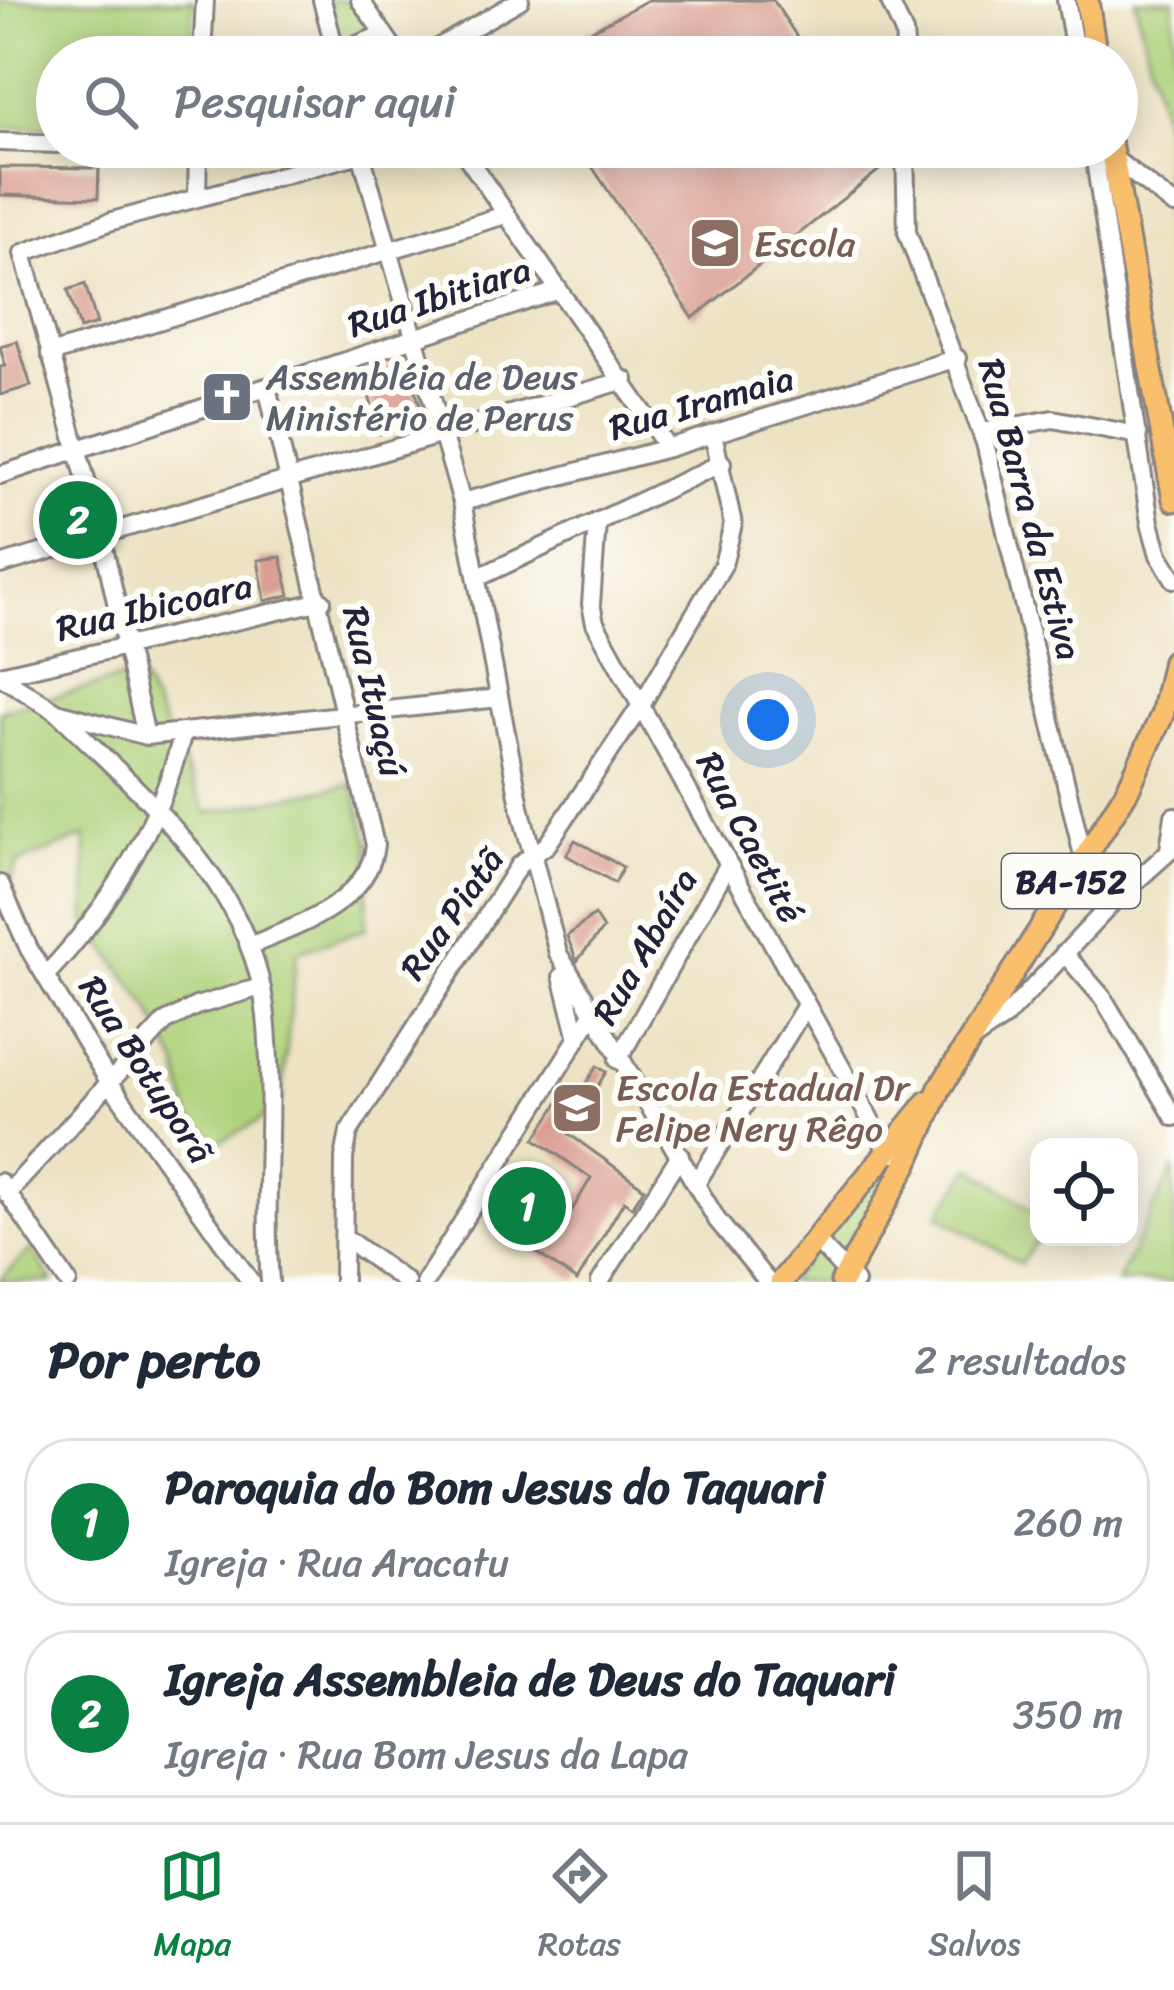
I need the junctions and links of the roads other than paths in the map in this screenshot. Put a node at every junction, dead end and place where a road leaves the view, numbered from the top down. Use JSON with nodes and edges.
{"nodes":[{"id":1,"x":205,"y":0,"type":"edge"},
{"id":2,"x":322,"y":0,"type":"edge"},
{"id":3,"x":361,"y":0,"type":"edge"},
{"id":4,"x":520,"y":0,"type":"edge"},
{"id":5,"x":890,"y":0,"type":"edge"},
{"id":6,"x":1066,"y":0,"type":"edge"},
{"id":7,"x":1087,"y":0,"type":"edge"},
{"id":8,"x":384,"y":34,"type":"joint"},
{"id":9,"x":203,"y":36,"type":"edge"},
{"id":10,"x":330,"y":36,"type":"edge"},
{"id":11,"x":379,"y":36,"type":"edge"},
{"id":12,"x":458,"y":36,"type":"edge"},
{"id":13,"x":904,"y":36,"type":"edge"},
{"id":14,"x":1072,"y":36,"type":"edge"},
{"id":15,"x":1093,"y":36,"type":"edge"},
{"id":16,"x":0,"y":142,"type":"edge"},
{"id":17,"x":36,"y":143,"type":"edge"},
{"id":18,"x":198,"y":168,"type":"edge"},
{"id":19,"x":300,"y":168,"type":"edge"},
{"id":20,"x":365,"y":168,"type":"edge"},
{"id":21,"x":474,"y":168,"type":"edge"},
{"id":22,"x":904,"y":168,"type":"edge"},
{"id":23,"x":1107,"y":168,"type":"edge"},
{"id":24,"x":1109,"y":168,"type":"edge"},
{"id":25,"x":1127,"y":168,"type":"edge"},
{"id":26,"x":197,"y":197,"type":"junction"},
{"id":27,"x":1174,"y":206,"type":"edge"},
{"id":28,"x":505,"y":215,"type":"junction"},
{"id":29,"x":388,"y":249,"type":"junction"},
{"id":30,"x":557,"y":291,"type":"junction"},
{"id":31,"x":411,"y":340,"type":"junction"},
{"id":32,"x":50,"y":354,"type":"junction"},
{"id":33,"x":957,"y":358,"type":"junction"},
{"id":34,"x":625,"y":380,"type":"junction"},
{"id":35,"x":267,"y":387,"type":"junction"},
{"id":36,"x":439,"y":432,"type":"junction"},
{"id":37,"x":982,"y":432,"type":"junction"},
{"id":38,"x":713,"y":434,"type":"junction"},
{"id":39,"x":1138,"y":435,"type":"junction"},
{"id":40,"x":668,"y":448,"type":"junction"},
{"id":41,"x":78,"y":451,"type":"junction"},
{"id":42,"x":722,"y":463,"type":"junction"},
{"id":43,"x":0,"y":475,"type":"edge"},
{"id":44,"x":290,"y":475,"type":"junction"},
{"id":45,"x":1173,"y":497,"type":"edge"},
{"id":46,"x":461,"y":502,"type":"junction"},
{"id":47,"x":597,"y":522,"type":"junction"},
{"id":48,"x":101,"y":533,"type":"junction"},
{"id":49,"x":0,"y":565,"type":"edge"},
{"id":50,"x":479,"y":578,"type":"junction"},
{"id":51,"x":1174,"y":579,"type":"edge"},
{"id":52,"x":322,"y":601,"type":"junction"},
{"id":53,"x":130,"y":647,"type":"junction"},
{"id":54,"x":1174,"y":661,"type":"edge"},
{"id":55,"x":0,"y":675,"type":"edge"},
{"id":56,"x":499,"y":698,"type":"junction"},
{"id":57,"x":641,"y":704,"type":"junction"},
{"id":58,"x":57,"y":712,"type":"junction"},
{"id":59,"x":347,"y":715,"type":"junction"},
{"id":60,"x":183,"y":733,"type":"junction"},
{"id":61,"x":146,"y":736,"type":"junction"},
{"id":62,"x":160,"y":812,"type":"junction"},
{"id":63,"x":1174,"y":817,"type":"edge"},
{"id":64,"x":1171,"y":849,"type":"edge"},
{"id":65,"x":531,"y":855,"type":"junction"},
{"id":66,"x":1084,"y":860,"type":"junction"},
{"id":67,"x":728,"y":865,"type":"junction"},
{"id":68,"x":0,"y":884,"type":"edge"},
{"id":69,"x":249,"y":946,"type":"junction"},
{"id":70,"x":1064,"y":952,"type":"junction"},
{"id":71,"x":563,"y":964,"type":"junction"},
{"id":72,"x":46,"y":975,"type":"junction"},
{"id":73,"x":262,"y":987,"type":"junction"},
{"id":74,"x":805,"y":1007,"type":"junction"},
{"id":75,"x":592,"y":1016,"type":"junction"},
{"id":76,"x":578,"y":1038,"type":"junction"},
{"id":77,"x":969,"y":1041,"type":"junction"},
{"id":78,"x":618,"y":1060,"type":"junction"},
{"id":79,"x":110,"y":1083,"type":"junction"},
{"id":80,"x":940,"y":1088,"type":"junction"},
{"id":81,"x":1174,"y":1117,"type":"edge"},
{"id":82,"x":886,"y":1148,"type":"junction"},
{"id":83,"x":680,"y":1155,"type":"junction"},
{"id":84,"x":907,"y":1163,"type":"junction"},
{"id":85,"x":698,"y":1182,"type":"junction"},
{"id":86,"x":3,"y":1188,"type":"edge"},
{"id":87,"x":344,"y":1237,"type":"junction"},
{"id":88,"x":815,"y":1239,"type":"junction"},
{"id":89,"x":848,"y":1278,"type":"edge"},
{"id":90,"x":68,"y":1282,"type":"edge"},
{"id":91,"x":251,"y":1282,"type":"edge"},
{"id":92,"x":270,"y":1282,"type":"edge"},
{"id":93,"x":343,"y":1282,"type":"edge"},
{"id":94,"x":406,"y":1282,"type":"edge"},
{"id":95,"x":425,"y":1282,"type":"edge"},
{"id":96,"x":600,"y":1282,"type":"edge"},
{"id":97,"x":768,"y":1282,"type":"edge"},
{"id":98,"x":782,"y":1282,"type":"edge"}],
"edges":[{"from":1,"to":9,"type":"street"},
{"from":2,"to":10,"type":"street"},
{"from":3,"to":8,"type":"street"},
{"from":4,"to":12,"type":"street"},
{"from":5,"to":13,"type":"street"},
{"from":6,"to":14,"type":"street"},
{"from":7,"to":15,"type":"main road"},
{"from":8,"to":11,"type":"street"},
{"from":16,"to":17,"type":"street"},
{"from":18,"to":26,"type":"street"},
{"from":19,"to":26,"type":"street"},
{"from":20,"to":29,"type":"street"},
{"from":21,"to":28,"type":"street"},
{"from":22,"to":33,"type":"street","name":"Rua Barra da Estiva"},
{"from":23,"to":39,"type":"street"},
{"from":24,"to":45,"type":"main road"},
{"from":25,"to":27,"type":"street"},
{"from":26,"to":32,"type":"street"},
{"from":28,"to":29,"type":"street"},
{"from":28,"to":30,"type":"street"},
{"from":29,"to":31,"type":"street"},
{"from":29,"to":32,"type":"street"},
{"from":30,"to":31,"type":"street","name":"Rua Ibitiara"},
{"from":30,"to":34,"type":"street"},
{"from":31,"to":35,"type":"street","name":"Rua Ibitiara"},
{"from":31,"to":36,"type":"street"},
{"from":32,"to":41,"type":"street"},
{"from":33,"to":37,"type":"street","name":"Rua Barra da Estiva"},
{"from":33,"to":38,"type":"street","name":"Rua Iramaia"},
{"from":34,"to":36,"type":"street"},
{"from":34,"to":40,"type":"street"},
{"from":35,"to":41,"type":"street","name":"Rua Ibitiara"},
{"from":35,"to":44,"type":"street","name":"Rua Ituaçú"},
{"from":36,"to":44,"type":"street"},
{"from":36,"to":46,"type":"street"},
{"from":37,"to":39,"type":"street"},
{"from":37,"to":66,"type":"street","name":"Rua Barra da Estiva"},
{"from":38,"to":40,"type":"street","name":"Rua Iramaia"},
{"from":38,"to":42,"type":"street"},
{"from":39,"to":51,"type":"street"},
{"from":40,"to":46,"type":"street","name":"Rua Iramaia"},
{"from":41,"to":43,"type":"street","name":"Rua Ibitiara"},
{"from":41,"to":48,"type":"street"},
{"from":42,"to":47,"type":"street"},
{"from":42,"to":57,"type":"street","name":"Rua Piatã"},
{"from":44,"to":48,"type":"street"},
{"from":44,"to":52,"type":"street","name":"Rua Ituaçú"},
{"from":46,"to":50,"type":"street"},
{"from":47,"to":50,"type":"street"},
{"from":47,"to":57,"type":"street","name":"Rua Caetité"},
{"from":48,"to":49,"type":"street"},
{"from":48,"to":53,"type":"street"},
{"from":50,"to":56,"type":"street"},
{"from":52,"to":53,"type":"street","name":"Rua Ibicoara"},
{"from":52,"to":59,"type":"street","name":"Rua Ituaçú"},
{"from":53,"to":55,"type":"street","name":"Rua Ibicoara"},
{"from":53,"to":61,"type":"street"},
{"from":54,"to":66,"type":"main road","number":"BA-152"},
{"from":55,"to":58,"type":"street"},
{"from":56,"to":59,"type":"street"},
{"from":56,"to":65,"type":"street"},
{"from":57,"to":65,"type":"street","name":"Rua Piatã"},
{"from":57,"to":67,"type":"street","name":"Rua Caetité"},
{"from":58,"to":61,"type":"street"},
{"from":58,"to":62,"type":"street"},
{"from":59,"to":60,"type":"street"},
{"from":59,"to":69,"type":"street","name":"Rua Ituaçú"},
{"from":60,"to":61,"type":"street"},
{"from":60,"to":62,"type":"street"},
{"from":62,"to":69,"type":"street"},
{"from":62,"to":72,"type":"street"},
{"from":63,"to":64,"type":"street"},
{"from":64,"to":70,"type":"street"},
{"from":65,"to":71,"type":"street"},
{"from":65,"to":87,"type":"street","name":"Rua Piatã"},
{"from":66,"to":77,"type":"main road","number":"BA-152"},
{"from":67,"to":74,"type":"street","name":"Rua Caetité"},
{"from":67,"to":78,"type":"street","name":"Rua Abaíra"},
{"from":68,"to":72,"type":"street","name":"Rua Botuporã"},
{"from":69,"to":73,"type":"street"},
{"from":70,"to":77,"type":"street"},
{"from":70,"to":81,"type":"street"},
{"from":71,"to":75,"type":"street"},
{"from":71,"to":76,"type":"street"},
{"from":72,"to":79,"type":"street","name":"Rua Botuporã"},
{"from":73,"to":79,"type":"street"},
{"from":73,"to":92,"type":"street"},
{"from":74,"to":82,"type":"street","name":"Rua Caetité"},
{"from":74,"to":85,"type":"street"},
{"from":75,"to":76,"type":"street"},
{"from":75,"to":78,"type":"street"},
{"from":76,"to":95,"type":"street"},
{"from":77,"to":80,"type":"main road","number":"BA-152"},
{"from":78,"to":83,"type":"street"},
{"from":79,"to":86,"type":"street"},
{"from":79,"to":91,"type":"street","name":"Rua Botuporã"},
{"from":80,"to":82,"type":"main road","number":"BA-152"},
{"from":80,"to":84,"type":"main road","number":"BA-152"},
{"from":82,"to":84,"type":"street","name":"Rua Caetité"},
{"from":82,"to":88,"type":"main road","number":"BA-152"},
{"from":83,"to":85,"type":"street"},
{"from":83,"to":96,"type":"street"},
{"from":84,"to":89,"type":"main road","number":"BA-152"},
{"from":85,"to":97,"type":"street"},
{"from":86,"to":90,"type":"street"},
{"from":87,"to":93,"type":"street","name":"Rua Piatã"},
{"from":87,"to":94,"type":"street"},
{"from":88,"to":89,"type":"street"},
{"from":88,"to":98,"type":"main road","number":"BA-152"}]}
